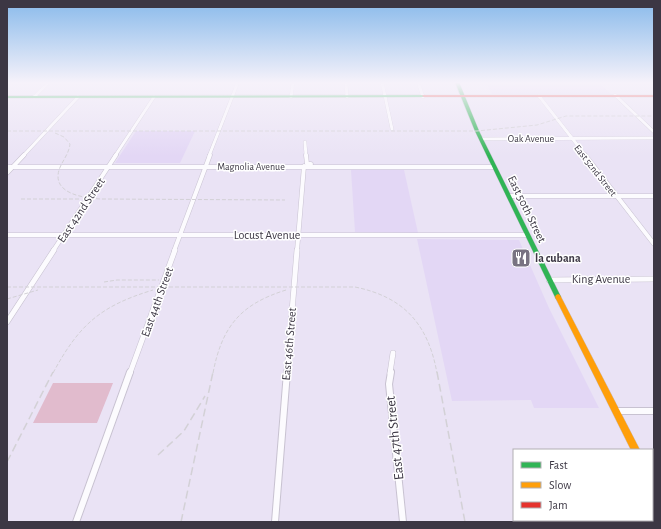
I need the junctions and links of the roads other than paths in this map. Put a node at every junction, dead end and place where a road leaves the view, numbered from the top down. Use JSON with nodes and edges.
{"nodes":[{"id":1,"x":69,"y":107,"type":"edge"},
{"id":2,"x":148,"y":107,"type":"edge"},
{"id":3,"x":228,"y":107,"type":"edge"},
{"id":4,"x":387,"y":107,"type":"edge"},
{"id":5,"x":468,"y":107,"type":"edge"},
{"id":6,"x":547,"y":107,"type":"edge"},
{"id":7,"x":628,"y":107,"type":"edge"},
{"id":8,"x":392,"y":129,"type":"dead end"},
{"id":9,"x":654,"y":132,"type":"edge"},
{"id":10,"x":481,"y":138,"type":"junction"},
{"id":11,"x":571,"y":138,"type":"junction"},
{"id":12,"x":654,"y":138,"type":"edge"},
{"id":13,"x":305,"y":142,"type":"dead end"},
{"id":14,"x":452,"y":164,"type":"dead end"},
{"id":15,"x":13,"y":166,"type":"junction"},
{"id":16,"x":110,"y":166,"type":"junction"},
{"id":17,"x":206,"y":166,"type":"junction"},
{"id":18,"x":304,"y":166,"type":"junction"},
{"id":19,"x":7,"y":167,"type":"edge"},
{"id":20,"x":494,"y":167,"type":"junction"},
{"id":21,"x":7,"y":173,"type":"edge"},
{"id":22,"x":509,"y":196,"type":"junction"},
{"id":23,"x":616,"y":196,"type":"junction"},
{"id":24,"x":654,"y":196,"type":"edge"},
{"id":25,"x":7,"y":235,"type":"edge"},
{"id":26,"x":64,"y":235,"type":"junction"},
{"id":27,"x":181,"y":235,"type":"junction"},
{"id":28,"x":298,"y":235,"type":"junction"},
{"id":29,"x":527,"y":235,"type":"junction"},
{"id":30,"x":654,"y":244,"type":"edge"},
{"id":31,"x":654,"y":279,"type":"edge"},
{"id":32,"x":549,"y":280,"type":"junction"},
{"id":33,"x":7,"y":322,"type":"edge"},
{"id":34,"x":393,"y":353,"type":"dead end"},
{"id":35,"x":617,"y":411,"type":"junction"},
{"id":36,"x":654,"y":411,"type":"edge"},
{"id":37,"x":636,"y":449,"type":"edge"},
{"id":38,"x":76,"y":522,"type":"edge"},
{"id":39,"x":275,"y":522,"type":"edge"},
{"id":40,"x":403,"y":522,"type":"edge"}],
"edges":[{"from":1,"to":15,"type":"street"},
{"from":2,"to":16,"type":"street","name":"East 42nd Street"},
{"from":3,"to":17,"type":"street","name":"East 44th Street"},
{"from":4,"to":8,"type":"street"},
{"from":5,"to":10,"type":"main road","name":"East 50th Street"},
{"from":6,"to":11,"type":"street","name":"East 52nd Street"},
{"from":7,"to":9,"type":"street"},
{"from":10,"to":11,"type":"street","name":"Oak Avenue"},
{"from":10,"to":20,"type":"main road","name":"East 50th Street"},
{"from":11,"to":12,"type":"street","name":"Oak Avenue"},
{"from":11,"to":23,"type":"street","name":"East 52nd Street"},
{"from":13,"to":14,"type":"street"},
{"from":15,"to":16,"type":"street","name":"Magnolia Avenue"},
{"from":15,"to":19,"type":"street","name":"Magnolia Avenue"},
{"from":15,"to":21,"type":"street"},
{"from":16,"to":17,"type":"street","name":"Magnolia Avenue"},
{"from":16,"to":26,"type":"street","name":"East 42nd Street"},
{"from":17,"to":18,"type":"street","name":"Magnolia Avenue"},
{"from":17,"to":27,"type":"street","name":"East 44th Street"},
{"from":18,"to":20,"type":"street","name":"Magnolia Avenue"},
{"from":18,"to":28,"type":"street","name":"East 46th Street"},
{"from":20,"to":22,"type":"main road","name":"East 50th Street"},
{"from":22,"to":23,"type":"street"},
{"from":22,"to":29,"type":"main road","name":"East 50th Street"},
{"from":23,"to":24,"type":"street"},
{"from":23,"to":30,"type":"street","name":"East 52nd Street"},
{"from":25,"to":26,"type":"street","name":"Locust Avenue"},
{"from":26,"to":27,"type":"street","name":"Locust Avenue"},
{"from":26,"to":33,"type":"street","name":"East 42nd Street"},
{"from":27,"to":28,"type":"street","name":"Locust Avenue"},
{"from":27,"to":38,"type":"street","name":"East 44th Street"},
{"from":28,"to":29,"type":"street","name":"Locust Avenue"},
{"from":28,"to":39,"type":"street","name":"East 46th Street"},
{"from":29,"to":32,"type":"main road","name":"East 50th Street"},
{"from":31,"to":32,"type":"street","name":"King Avenue"},
{"from":32,"to":35,"type":"main road","name":"East 50th Street"},
{"from":34,"to":40,"type":"street","name":"East 47th Street"},
{"from":35,"to":36,"type":"street"},
{"from":35,"to":37,"type":"main road","name":"East 50th Street"}]}
